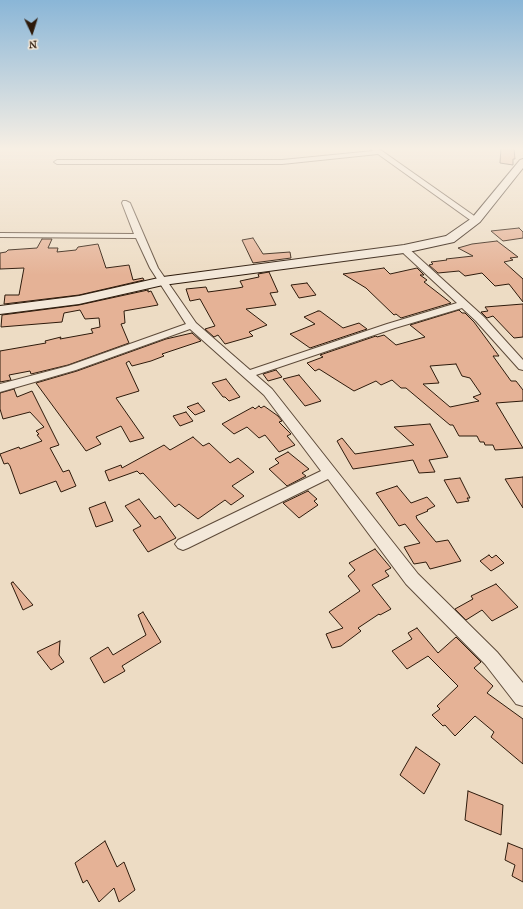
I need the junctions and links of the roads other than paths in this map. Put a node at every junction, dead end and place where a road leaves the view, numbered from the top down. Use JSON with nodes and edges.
{"nodes":[{"id":1,"x":434,"y":190,"type":"edge"},
{"id":2,"x":500,"y":190,"type":"edge"},
{"id":3,"x":126,"y":203,"type":"dead end"},
{"id":4,"x":476,"y":220,"type":"junction"},
{"id":5,"x":0,"y":235,"type":"edge"},
{"id":6,"x":139,"y":236,"type":"junction"},
{"id":7,"x":404,"y":249,"type":"junction"},
{"id":8,"x":163,"y":281,"type":"junction"},
{"id":9,"x":464,"y":304,"type":"junction"},
{"id":10,"x":0,"y":310,"type":"edge"},
{"id":11,"x":192,"y":325,"type":"junction"},
{"id":12,"x":523,"y":367,"type":"edge"},
{"id":13,"x":249,"y":374,"type":"junction"},
{"id":14,"x":0,"y":388,"type":"edge"},
{"id":15,"x":330,"y":472,"type":"junction"},
{"id":16,"x":183,"y":544,"type":"dead end"},
{"id":17,"x":523,"y":697,"type":"edge"}],
"edges":[{"from":1,"to":4,"type":"street"},
{"from":2,"to":4,"type":"main road"},
{"from":3,"to":6,"type":"street"},
{"from":4,"to":7,"type":"main road"},
{"from":5,"to":6,"type":"street"},
{"from":6,"to":8,"type":"street"},
{"from":7,"to":8,"type":"main road"},
{"from":7,"to":9,"type":"street"},
{"from":8,"to":10,"type":"main road"},
{"from":8,"to":11,"type":"street"},
{"from":9,"to":12,"type":"street"},
{"from":9,"to":13,"type":"street"},
{"from":11,"to":13,"type":"street"},
{"from":11,"to":14,"type":"street"},
{"from":13,"to":15,"type":"street"},
{"from":15,"to":16,"type":"street"},
{"from":15,"to":17,"type":"street"}]}
